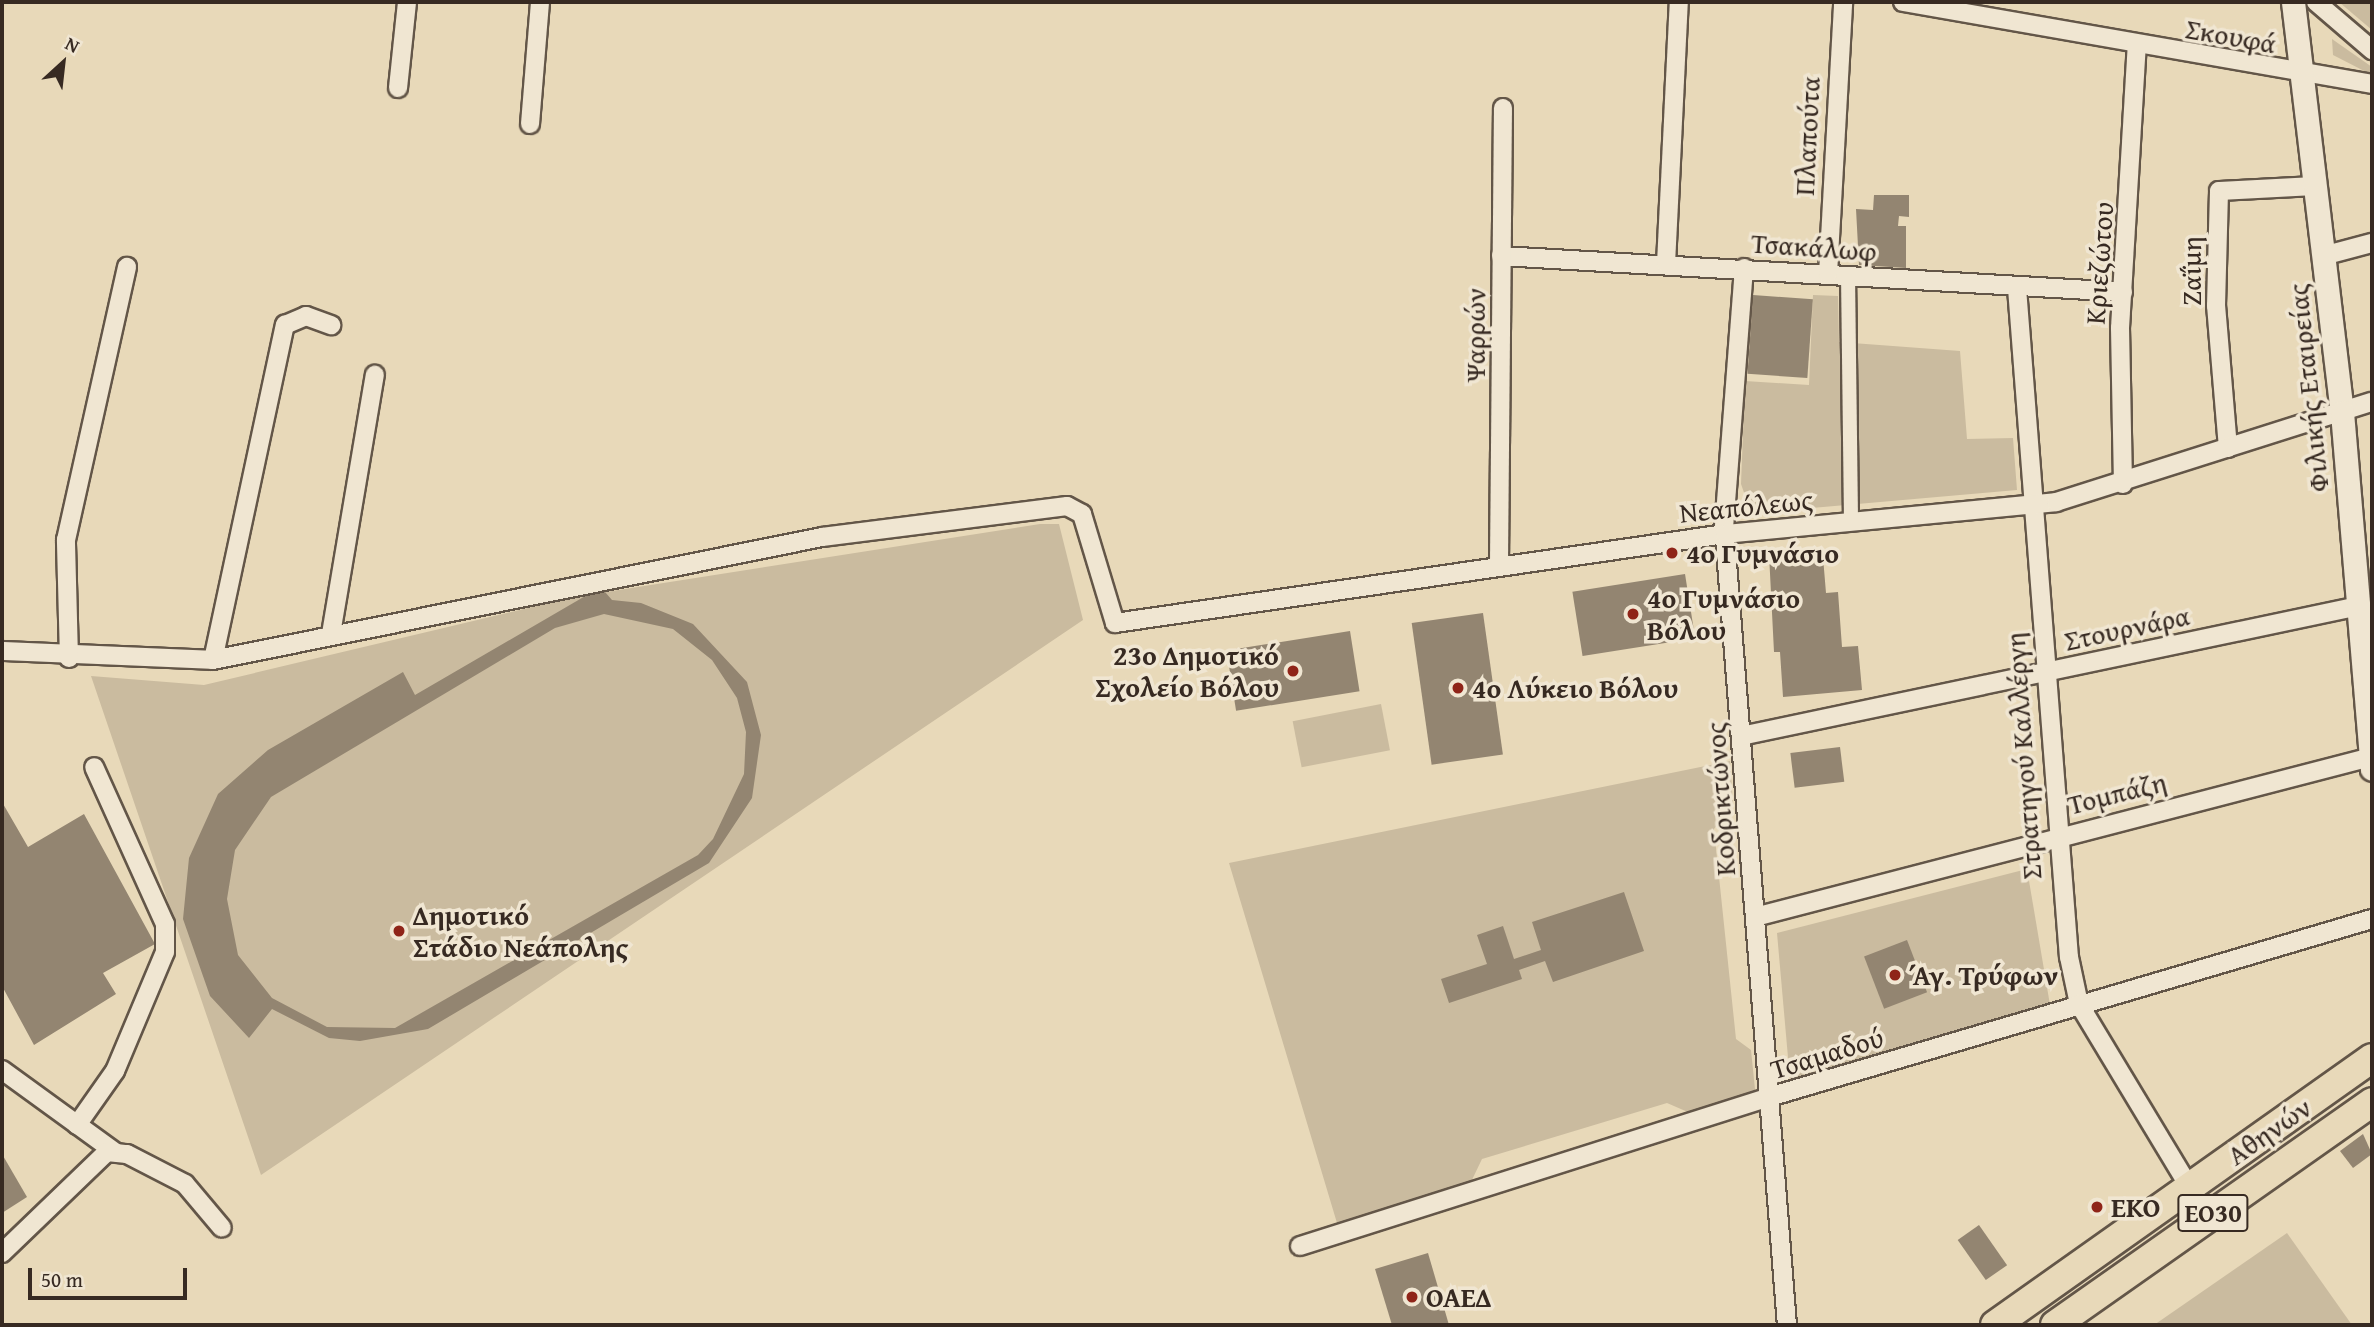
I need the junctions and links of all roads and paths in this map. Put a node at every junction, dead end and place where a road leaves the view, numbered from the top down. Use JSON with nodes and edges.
{"nodes":[{"id":1,"x":407,"y":2,"type":"edge"},
{"id":2,"x":540,"y":2,"type":"edge"},
{"id":3,"x":1679,"y":2,"type":"edge"},
{"id":4,"x":1843,"y":2,"type":"edge"},
{"id":5,"x":1903,"y":2,"type":"edge"},
{"id":6,"x":2293,"y":2,"type":"edge"},
{"id":7,"x":2316,"y":2,"type":"edge"},
{"id":8,"x":2137,"y":45,"type":"junction"},
{"id":9,"x":2372,"y":50,"type":"edge"},
{"id":10,"x":2302,"y":75,"type":"junction"},
{"id":11,"x":2372,"y":84,"type":"edge"},
{"id":12,"x":398,"y":88,"type":"dead end"},
{"id":13,"x":1503,"y":108,"type":"dead end"},
{"id":14,"x":530,"y":124,"type":"dead end"},
{"id":15,"x":2315,"y":186,"type":"junction"},
{"id":16,"x":2372,"y":243,"type":"edge"},
{"id":17,"x":1502,"y":256,"type":"junction"},
{"id":18,"x":2323,"y":256,"type":"junction"},
{"id":19,"x":1665,"y":264,"type":"junction"},
{"id":20,"x":127,"y":267,"type":"dead end"},
{"id":21,"x":1744,"y":268,"type":"junction"},
{"id":22,"x":1828,"y":274,"type":"junction"},
{"id":23,"x":1848,"y":274,"type":"junction"},
{"id":24,"x":2017,"y":288,"type":"junction"},
{"id":25,"x":2123,"y":292,"type":"junction"},
{"id":26,"x":331,"y":325,"type":"dead end"},
{"id":27,"x":375,"y":375,"type":"dead end"},
{"id":28,"x":2372,"y":402,"type":"edge"},
{"id":29,"x":2342,"y":412,"type":"junction"},
{"id":30,"x":2228,"y":448,"type":"junction"},
{"id":31,"x":2123,"y":484,"type":"junction"},
{"id":32,"x":2029,"y":506,"type":"junction"},
{"id":33,"x":1851,"y":522,"type":"junction"},
{"id":34,"x":1724,"y":534,"type":"junction"},
{"id":35,"x":1499,"y":563,"type":"junction"},
{"id":36,"x":2359,"y":606,"type":"junction"},
{"id":37,"x":331,"y":634,"type":"junction"},
{"id":38,"x":2,"y":651,"type":"edge"},
{"id":39,"x":69,"y":658,"type":"junction"},
{"id":40,"x":213,"y":660,"type":"junction"},
{"id":41,"x":2044,"y":672,"type":"junction"},
{"id":42,"x":1741,"y":736,"type":"junction"},
{"id":43,"x":2371,"y":753,"type":"edge"},
{"id":44,"x":94,"y":768,"type":"dead end"},
{"id":45,"x":2056,"y":836,"type":"junction"},
{"id":46,"x":1755,"y":917,"type":"junction"},
{"id":47,"x":2372,"y":919,"type":"edge"},
{"id":48,"x":2079,"y":1004,"type":"junction"},
{"id":49,"x":2372,"y":1058,"type":"edge"},
{"id":50,"x":2,"y":1070,"type":"edge"},
{"id":51,"x":1769,"y":1097,"type":"junction"},
{"id":52,"x":2372,"y":1102,"type":"edge"},
{"id":53,"x":77,"y":1125,"type":"junction"},
{"id":54,"x":115,"y":1152,"type":"junction"},
{"id":55,"x":2190,"y":1188,"type":"junction"},
{"id":56,"x":222,"y":1228,"type":"dead end"},
{"id":57,"x":1300,"y":1246,"type":"dead end"},
{"id":58,"x":2,"y":1254,"type":"edge"},
{"id":59,"x":1787,"y":1325,"type":"edge"},
{"id":60,"x":1995,"y":1325,"type":"edge"},
{"id":61,"x":2054,"y":1325,"type":"edge"}],
"edges":[{"from":1,"to":12,"type":"street"},
{"from":2,"to":14,"type":"street"},
{"from":3,"to":19,"type":"street"},
{"from":4,"to":22,"type":"street","name":"Πλαπούτα"},
{"from":5,"to":8,"type":"street","name":"Σκουφά"},
{"from":6,"to":10,"type":"street","name":"Φιλικής Εταιρείας"},
{"from":7,"to":9,"type":"street"},
{"from":8,"to":10,"type":"street","name":"Σκουφά"},
{"from":8,"to":25,"type":"street","name":"Κριεζώτου"},
{"from":10,"to":11,"type":"street","name":"Σκουφά"},
{"from":10,"to":15,"type":"street","name":"Φιλικής Εταιρείας"},
{"from":13,"to":17,"type":"street","name":"Ψαρρών"},
{"from":15,"to":18,"type":"street","name":"Φιλικής Εταιρείας"},
{"from":15,"to":30,"type":"street","name":"Ζαΐμη"},
{"from":16,"to":18,"type":"street"},
{"from":17,"to":19,"type":"street","name":"Τσακάλωφ"},
{"from":17,"to":35,"type":"street","name":"Ψαρρών"},
{"from":18,"to":29,"type":"street","name":"Φιλικής Εταιρείας"},
{"from":19,"to":21,"type":"street","name":"Τσακάλωφ"},
{"from":20,"to":39,"type":"street"},
{"from":21,"to":22,"type":"street","name":"Τσακάλωφ"},
{"from":21,"to":34,"type":"street","name":"Κοδρικτώνος"},
{"from":22,"to":23,"type":"street","name":"Τσακάλωφ"},
{"from":23,"to":24,"type":"street","name":"Τσακάλωφ"},
{"from":23,"to":33,"type":"street"},
{"from":24,"to":25,"type":"street","name":"Τσακάλωφ"},
{"from":24,"to":32,"type":"street","name":"Στρατηγού Καλλέργη"},
{"from":25,"to":31,"type":"street","name":"Κριεζώτου"},
{"from":26,"to":40,"type":"street"},
{"from":27,"to":37,"type":"street"},
{"from":28,"to":29,"type":"street","name":"Νεαπόλεως"},
{"from":29,"to":30,"type":"street","name":"Νεαπόλεως"},
{"from":29,"to":36,"type":"street","name":"Φιλικής Εταιρείας"},
{"from":30,"to":31,"type":"street","name":"Νεαπόλεως"},
{"from":31,"to":32,"type":"street","name":"Νεαπόλεως"},
{"from":32,"to":33,"type":"street","name":"Νεαπόλεως"},
{"from":32,"to":41,"type":"street","name":"Στρατηγού Καλλέργη"},
{"from":33,"to":34,"type":"street","name":"Νεαπόλεως"},
{"from":34,"to":35,"type":"street","name":"Νεαπόλεως"},
{"from":34,"to":42,"type":"street","name":"Κοδρικτώνος"},
{"from":35,"to":37,"type":"street","name":"Νεαπόλεως"},
{"from":36,"to":41,"type":"street","name":"Στουρνάρα"},
{"from":36,"to":43,"type":"street","name":"Φιλικής Εταιρείας"},
{"from":37,"to":40,"type":"street"},
{"from":38,"to":39,"type":"street"},
{"from":39,"to":40,"type":"street"},
{"from":41,"to":42,"type":"street","name":"Στουρνάρα"},
{"from":41,"to":45,"type":"street","name":"Στρατηγού Καλλέργη"},
{"from":42,"to":46,"type":"street","name":"Κοδρικτώνος"},
{"from":43,"to":45,"type":"street","name":"Τομπάζη"},
{"from":44,"to":53,"type":"street"},
{"from":45,"to":46,"type":"street","name":"Τομπάζη"},
{"from":45,"to":48,"type":"street","name":"Στρατηγού Καλλέργη"},
{"from":46,"to":51,"type":"street","name":"Κοδρικτώνος"},
{"from":47,"to":48,"type":"street","name":"Τσαμαδού"},
{"from":48,"to":51,"type":"street","name":"Τσαμαδού"},
{"from":48,"to":55,"type":"street","name":"Στρατηγού Καλλέργη"},
{"from":49,"to":55,"type":"main road","name":"Αθηνών","number":"ΕΟ30"},
{"from":50,"to":53,"type":"street"},
{"from":51,"to":57,"type":"street","name":"Τσαμαδού"},
{"from":51,"to":59,"type":"street","name":"Κοδρικτώνος"},
{"from":52,"to":61,"type":"main road","name":"Αθηνών","number":"ΕΟ30"},
{"from":53,"to":54,"type":"street"},
{"from":54,"to":56,"type":"street"},
{"from":54,"to":58,"type":"street"},
{"from":55,"to":60,"type":"main road","name":"Αθηνών","number":"ΕΟ30"}]}
